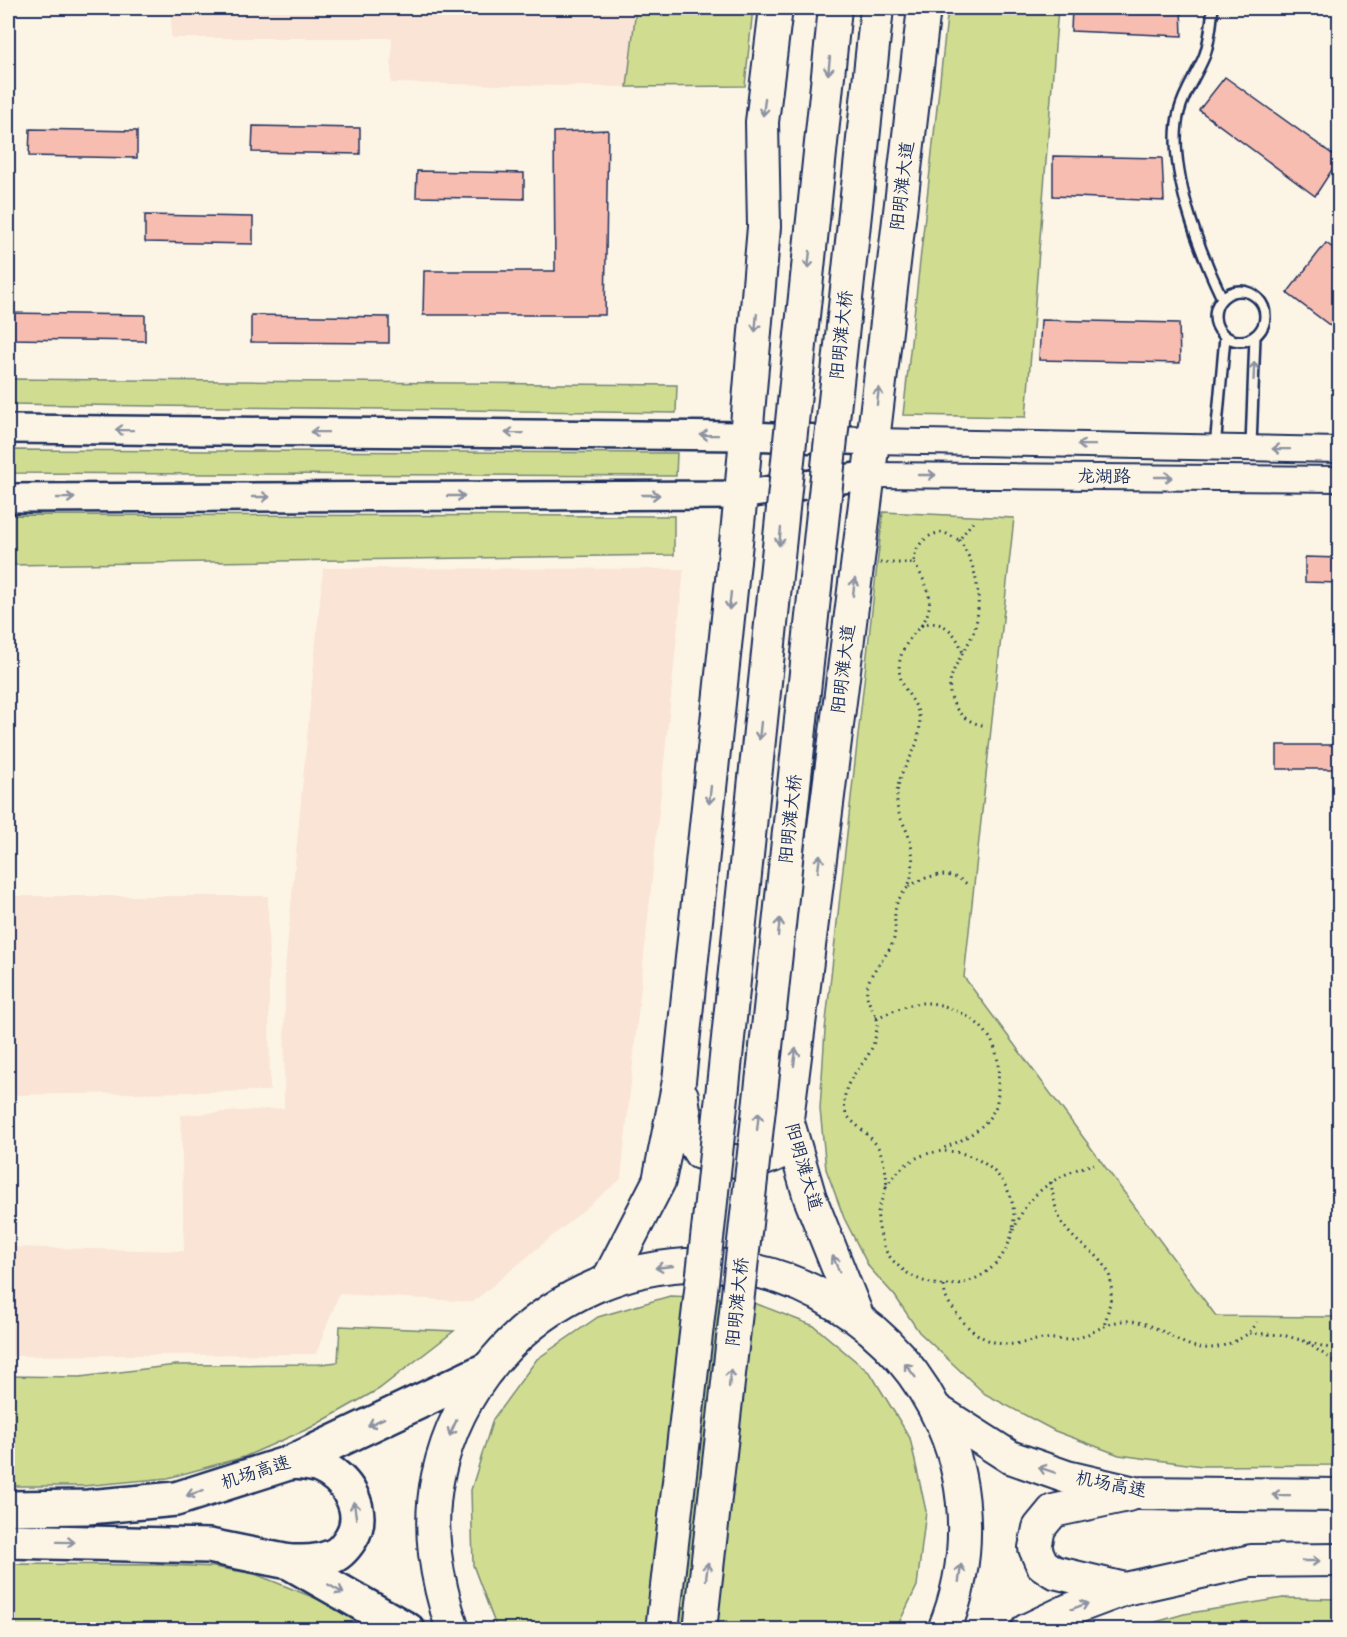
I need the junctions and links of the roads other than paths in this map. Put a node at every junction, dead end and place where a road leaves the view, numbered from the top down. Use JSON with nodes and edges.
{"nodes":[{"id":1,"x":776,"y":8,"type":"edge"},
{"id":2,"x":798,"y":8,"type":"edge"},
{"id":3,"x":835,"y":8,"type":"edge"},
{"id":4,"x":877,"y":8,"type":"edge"},
{"id":5,"x":903,"y":8,"type":"edge"},
{"id":6,"x":924,"y":8,"type":"edge"},
{"id":7,"x":1213,"y":8,"type":"edge"},
{"id":8,"x":764,"y":227,"type":"junction"},
{"id":9,"x":1222,"y":298,"type":"junction"},
{"id":10,"x":1255,"y":336,"type":"junction"},
{"id":11,"x":1225,"y":337,"type":"junction"},
{"id":12,"x":885,"y":338,"type":"junction"},
{"id":13,"x":8,"y":429,"type":"edge"},
{"id":14,"x":746,"y":436,"type":"junction"},
{"id":15,"x":873,"y":441,"type":"junction"},
{"id":16,"x":1215,"y":448,"type":"junction"},
{"id":17,"x":1251,"y":448,"type":"junction"},
{"id":18,"x":1340,"y":450,"type":"edge"},
{"id":19,"x":868,"y":475,"type":"junction"},
{"id":20,"x":1340,"y":479,"type":"edge"},
{"id":21,"x":741,"y":495,"type":"junction"},
{"id":22,"x":8,"y":498,"type":"edge"},
{"id":23,"x":679,"y":1081,"type":"junction"},
{"id":24,"x":787,"y":1119,"type":"junction"},
{"id":25,"x":608,"y":1280,"type":"junction"},
{"id":26,"x":858,"y":1318,"type":"junction"},
{"id":27,"x":486,"y":1370,"type":"junction"},
{"id":28,"x":935,"y":1409,"type":"junction"},
{"id":29,"x":292,"y":1462,"type":"junction"},
{"id":30,"x":1135,"y":1493,"type":"junction"},
{"id":31,"x":1340,"y":1495,"type":"edge"},
{"id":32,"x":8,"y":1508,"type":"edge"},
{"id":33,"x":8,"y":1541,"type":"edge"},
{"id":34,"x":1340,"y":1560,"type":"edge"},
{"id":35,"x":289,"y":1562,"type":"junction"},
{"id":36,"x":1125,"y":1589,"type":"junction"},
{"id":37,"x":408,"y":1629,"type":"edge"},
{"id":38,"x":453,"y":1629,"type":"edge"},
{"id":39,"x":662,"y":1629,"type":"edge"},
{"id":40,"x":700,"y":1629,"type":"edge"},
{"id":41,"x":944,"y":1629,"type":"edge"},
{"id":42,"x":1027,"y":1629,"type":"edge"}],
"edges":[{"from":1,"to":8,"type":"highway","one_way":true},
{"from":2,"to":8,"type":"highway"},
{"from":3,"to":39,"type":"highway","one_way":true,"bridge":true},
{"from":40,"to":4,"type":"highway","name":"阳明滩大桥","one_way":true,"bridge":true},
{"from":5,"to":12,"type":"highway"},
{"from":6,"to":12,"type":"highway","name":"阳明滩大道"},
{"from":7,"to":9,"type":"lane"},
{"from":8,"to":14,"type":"highway","one_way":true},
{"from":9,"to":10,"type":"lane"},
{"from":9,"to":11,"type":"lane"},
{"from":10,"to":11,"type":"lane"},
{"from":17,"to":10,"type":"lane","one_way":true},
{"from":11,"to":16,"type":"lane"},
{"from":15,"to":12,"type":"highway","name":"阳明滩大道","one_way":true},
{"from":14,"to":13,"type":"main road","one_way":true},
{"from":14,"to":15,"type":"main road"},
{"from":14,"to":21,"type":"highway"},
{"from":16,"to":15,"type":"street","name":"龙湖路","one_way":true},
{"from":15,"to":19,"type":"highway","name":"阳明滩大道"},
{"from":16,"to":17,"type":"street","name":"龙湖路"},
{"from":18,"to":17,"type":"street","name":"龙湖路","one_way":true},
{"from":19,"to":20,"type":"street","name":"龙湖路","one_way":true},
{"from":19,"to":21,"type":"main road"},
{"from":24,"to":19,"type":"highway","name":"阳明滩大道","one_way":true},
{"from":22,"to":21,"type":"main road","one_way":true},
{"from":21,"to":23,"type":"highway","one_way":true},
{"from":23,"to":24,"type":"highway"},
{"from":23,"to":25,"type":"highway"},
{"from":26,"to":24,"type":"highway","name":"阳明滩大道","one_way":true},
{"from":26,"to":25,"type":"highway","one_way":true},
{"from":25,"to":27,"type":"highway"},
{"from":28,"to":26,"type":"highway","one_way":true},
{"from":27,"to":29,"type":"highway","name":"机场高速","one_way":true},
{"from":27,"to":38,"type":"highway","one_way":true},
{"from":30,"to":28,"type":"highway","name":"机场高速","one_way":true},
{"from":41,"to":28,"type":"highway","one_way":true},
{"from":29,"to":32,"type":"highway","name":"机场高速","one_way":true},
{"from":35,"to":29,"type":"highway","one_way":true},
{"from":31,"to":30,"type":"highway","name":"机场高速","one_way":true},
{"from":30,"to":36,"type":"highway"},
{"from":33,"to":35,"type":"highway","one_way":true},
{"from":36,"to":34,"type":"highway","one_way":true},
{"from":35,"to":37,"type":"highway","one_way":true},
{"from":42,"to":36,"type":"highway","one_way":true}]}
